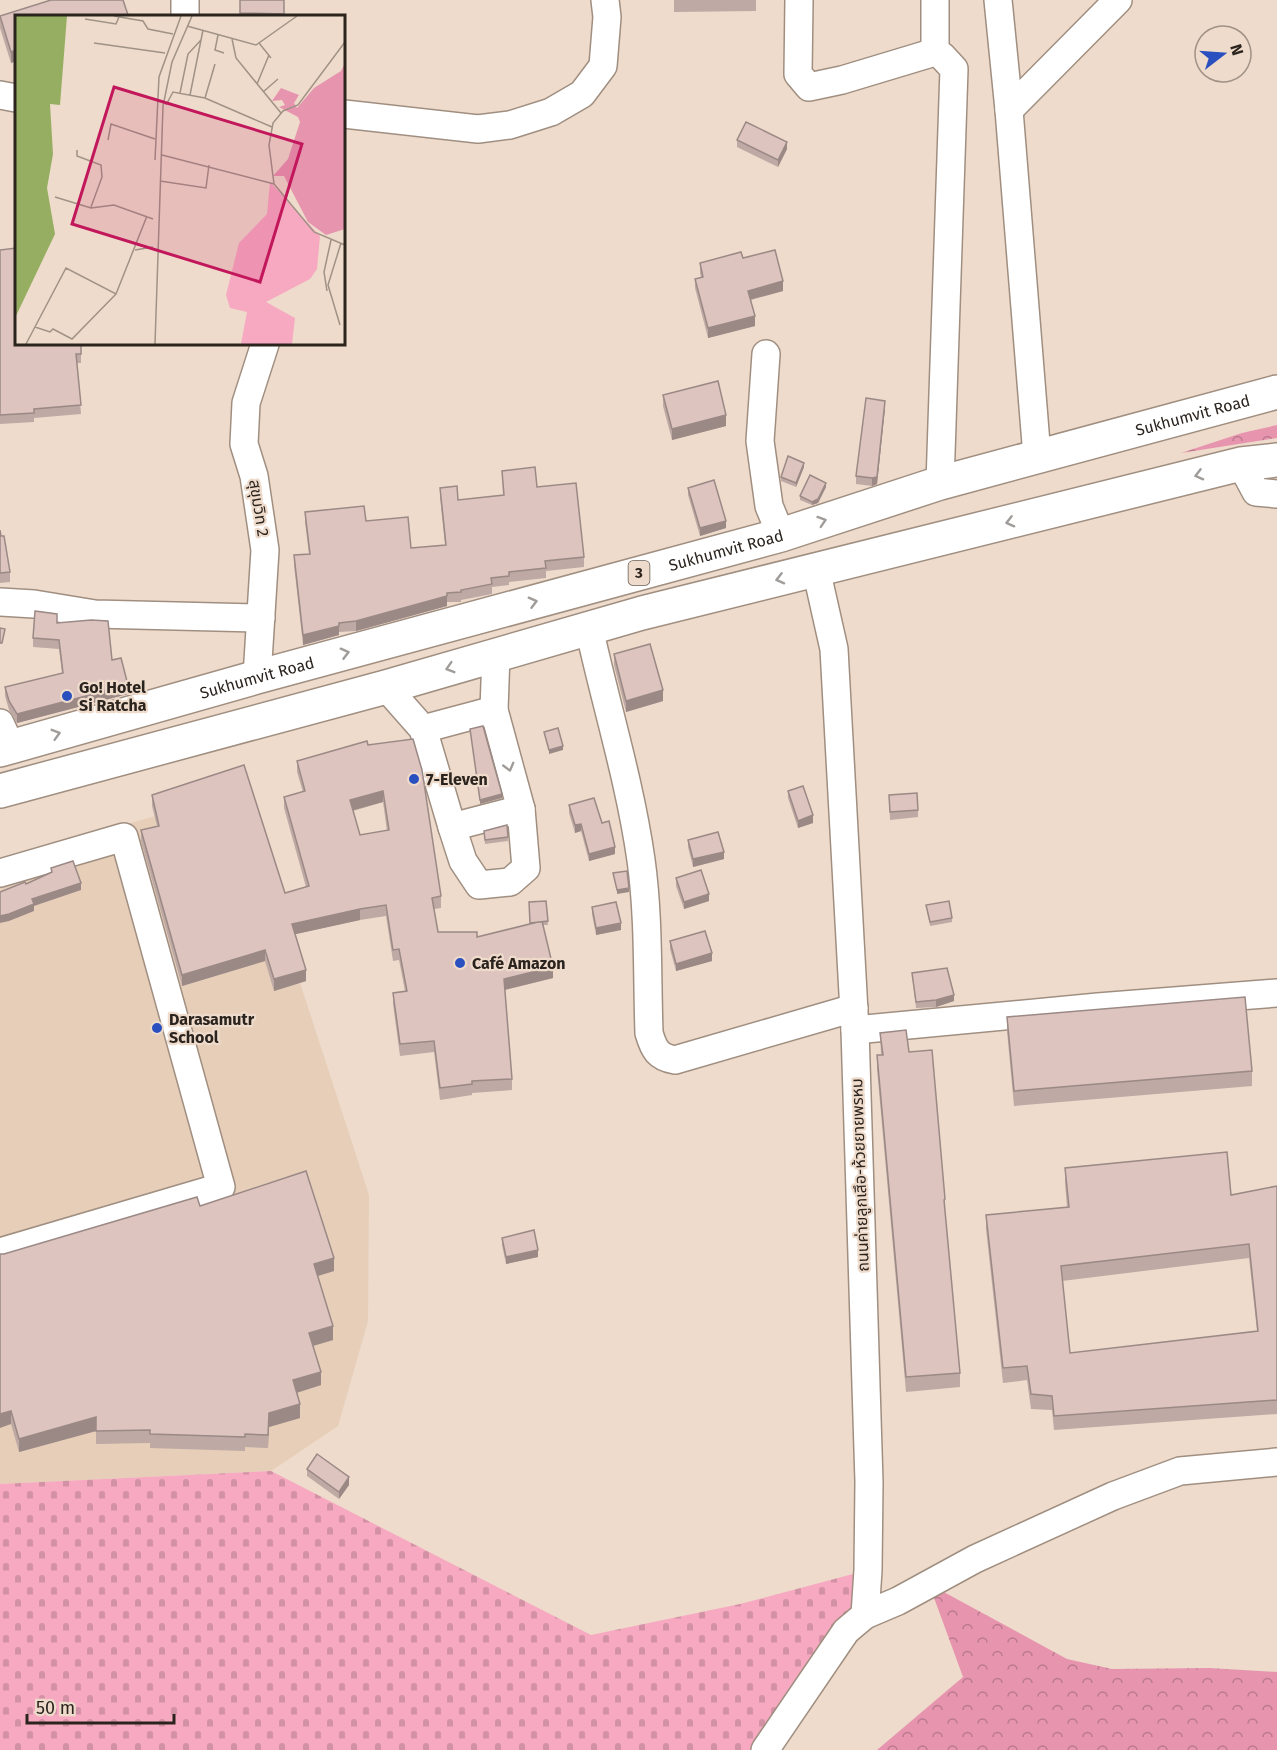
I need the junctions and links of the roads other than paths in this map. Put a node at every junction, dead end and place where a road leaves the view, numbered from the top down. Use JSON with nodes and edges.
{"nodes":[{"id":1,"x":605,"y":0,"type":"edge"},
{"id":2,"x":799,"y":0,"type":"edge"},
{"id":3,"x":935,"y":0,"type":"edge"},
{"id":4,"x":998,"y":0,"type":"edge"},
{"id":5,"x":1118,"y":0,"type":"edge"},
{"id":6,"x":935,"y":52,"type":"junction"},
{"id":7,"x":0,"y":95,"type":"edge"},
{"id":8,"x":15,"y":98,"type":"edge"},
{"id":9,"x":1009,"y":110,"type":"junction"},
{"id":10,"x":345,"y":114,"type":"edge"},
{"id":11,"x":266,"y":345,"type":"edge"},
{"id":12,"x":766,"y":354,"type":"dead end"},
{"id":13,"x":1277,"y":392,"type":"edge"},
{"id":14,"x":1037,"y":456,"type":"junction"},
{"id":15,"x":1277,"y":460,"type":"edge"},
{"id":16,"x":1241,"y":464,"type":"junction"},
{"id":17,"x":940,"y":483,"type":"junction"},
{"id":18,"x":1277,"y":494,"type":"edge"},
{"id":19,"x":781,"y":535,"type":"junction"},
{"id":20,"x":816,"y":570,"type":"junction"},
{"id":21,"x":0,"y":602,"type":"edge"},
{"id":22,"x":261,"y":618,"type":"junction"},
{"id":23,"x":589,"y":628,"type":"junction"},
{"id":24,"x":496,"y":654,"type":"junction"},
{"id":25,"x":257,"y":677,"type":"junction"},
{"id":26,"x":386,"y":687,"type":"junction"},
{"id":27,"x":494,"y":710,"type":"junction"},
{"id":28,"x":423,"y":729,"type":"junction"},
{"id":29,"x":4,"y":740,"type":"edge"},
{"id":30,"x":0,"y":791,"type":"edge"},
{"id":31,"x":521,"y":809,"type":"junction"},
{"id":32,"x":452,"y":827,"type":"junction"},
{"id":33,"x":0,"y":873,"type":"edge"},
{"id":34,"x":1277,"y":993,"type":"edge"},
{"id":35,"x":855,"y":1019,"type":"junction"},
{"id":36,"x":0,"y":1252,"type":"edge"},
{"id":37,"x":1277,"y":1461,"type":"edge"},
{"id":38,"x":865,"y":1616,"type":"junction"},
{"id":39,"x":765,"y":1750,"type":"edge"}],
"edges":[{"from":1,"to":10,"type":"street"},
{"from":2,"to":6,"type":"street"},
{"from":3,"to":6,"type":"street"},
{"from":4,"to":9,"type":"street"},
{"from":5,"to":9,"type":"street"},
{"from":6,"to":17,"type":"street"},
{"from":7,"to":8,"type":"street"},
{"from":9,"to":14,"type":"street"},
{"from":11,"to":22,"type":"street","name":"สุขุมวิท 2"},
{"from":12,"to":19,"type":"street"},
{"from":13,"to":14,"type":"highway","name":"Sukhumvit Road","number":"3"},
{"from":14,"to":17,"type":"highway","name":"Sukhumvit Road","number":"3"},
{"from":15,"to":16,"type":"highway"},
{"from":16,"to":18,"type":"street"},
{"from":16,"to":20,"type":"highway","one_way":true},
{"from":19,"to":17,"type":"highway","name":"Sukhumvit Road","number":"3","one_way":true},
{"from":25,"to":19,"type":"highway","name":"Sukhumvit Road","number":"3","one_way":true},
{"from":20,"to":23,"type":"highway","one_way":true},
{"from":20,"to":35,"type":"street","name":"ถนนค่ายลูกเสึอ-ห้วยยายพรหม"},
{"from":21,"to":22,"type":"street"},
{"from":22,"to":25,"type":"street","name":"สุขุมวิท 2"},
{"from":23,"to":24,"type":"highway"},
{"from":23,"to":35,"type":"street"},
{"from":24,"to":26,"type":"highway","one_way":true},
{"from":24,"to":27,"type":"street"},
{"from":29,"to":25,"type":"highway","name":"Sukhumvit Road","number":"3","one_way":true},
{"from":26,"to":28,"type":"street"},
{"from":26,"to":30,"type":"highway"},
{"from":27,"to":28,"type":"street"},
{"from":27,"to":31,"type":"street","one_way":true},
{"from":28,"to":32,"type":"street"},
{"from":31,"to":32,"type":"street"},
{"from":31,"to":32,"type":"street"},
{"from":33,"to":36,"type":"street"},
{"from":34,"to":35,"type":"street"},
{"from":35,"to":38,"type":"street","name":"ถนนค่ายลูกเสึอ-ห้วยยายพรหม"},
{"from":37,"to":38,"type":"street"},
{"from":38,"to":39,"type":"street"}]}
